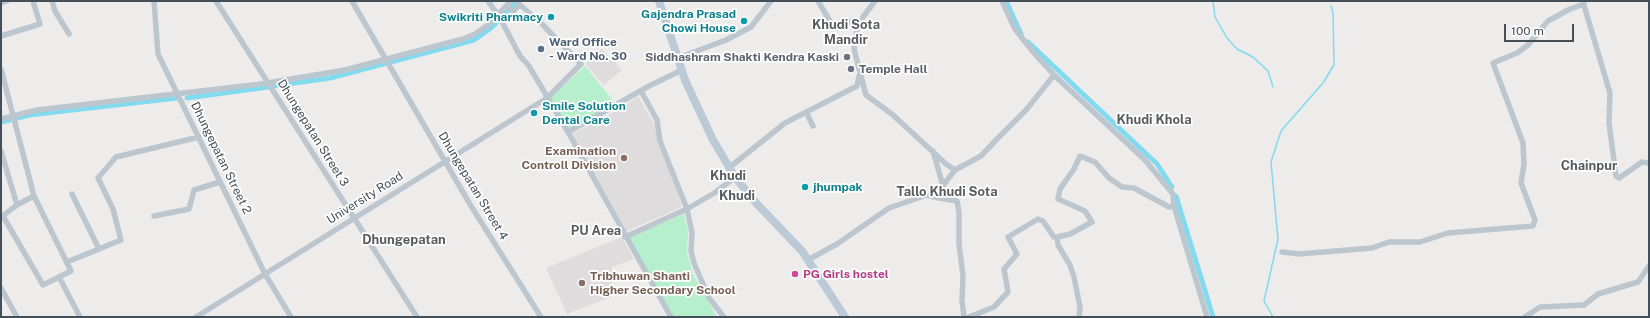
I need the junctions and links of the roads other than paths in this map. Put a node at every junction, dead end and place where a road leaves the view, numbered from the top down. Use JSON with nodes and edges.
{"nodes":[{"id":1,"x":7,"y":1,"type":"edge"},
{"id":2,"x":33,"y":1,"type":"edge"},
{"id":3,"x":52,"y":1,"type":"edge"},
{"id":4,"x":154,"y":1,"type":"edge"},
{"id":5,"x":216,"y":1,"type":"edge"},
{"id":6,"x":352,"y":1,"type":"edge"},
{"id":7,"x":488,"y":1,"type":"edge"},
{"id":8,"x":511,"y":1,"type":"edge"},
{"id":9,"x":659,"y":1,"type":"edge"},
{"id":10,"x":771,"y":1,"type":"edge"},
{"id":11,"x":818,"y":1,"type":"edge"},
{"id":12,"x":875,"y":1,"type":"edge"},
{"id":13,"x":1002,"y":1,"type":"edge"},
{"id":14,"x":1583,"y":3,"type":"edge"},
{"id":15,"x":1,"y":4,"type":"edge"},
{"id":16,"x":506,"y":6,"type":"junction"},
{"id":17,"x":498,"y":14,"type":"junction"},
{"id":18,"x":863,"y":18,"type":"junction"},
{"id":19,"x":852,"y":21,"type":"junction"},
{"id":20,"x":857,"y":29,"type":"junction"},
{"id":21,"x":69,"y":34,"type":"dead end"},
{"id":22,"x":1,"y":36,"type":"edge"},
{"id":23,"x":678,"y":58,"type":"junction"},
{"id":24,"x":387,"y":62,"type":"junction"},
{"id":25,"x":1,"y":70,"type":"edge"},
{"id":26,"x":682,"y":70,"type":"junction"},
{"id":27,"x":859,"y":74,"type":"junction"},
{"id":28,"x":1054,"y":75,"type":"junction"},
{"id":29,"x":269,"y":83,"type":"junction"},
{"id":30,"x":857,"y":86,"type":"junction"},
{"id":31,"x":864,"y":90,"type":"junction"},
{"id":32,"x":641,"y":91,"type":"junction"},
{"id":33,"x":178,"y":94,"type":"junction"},
{"id":34,"x":547,"y":98,"type":"junction"},
{"id":35,"x":806,"y":112,"type":"junction"},
{"id":36,"x":12,"y":115,"type":"junction"},
{"id":37,"x":1,"y":118,"type":"edge"},
{"id":38,"x":813,"y":126,"type":"dead end"},
{"id":39,"x":568,"y":132,"type":"junction"},
{"id":40,"x":199,"y":137,"type":"junction"},
{"id":41,"x":1,"y":151,"type":"edge"},
{"id":42,"x":933,"y":151,"type":"junction"},
{"id":43,"x":445,"y":161,"type":"junction"},
{"id":44,"x":1649,"y":163,"type":"edge"},
{"id":45,"x":730,"y":167,"type":"junction"},
{"id":46,"x":955,"y":170,"type":"junction"},
{"id":47,"x":735,"y":177,"type":"junction"},
{"id":48,"x":220,"y":182,"type":"junction"},
{"id":49,"x":943,"y":186,"type":"junction"},
{"id":50,"x":72,"y":194,"type":"dead end"},
{"id":51,"x":34,"y":196,"type":"junction"},
{"id":52,"x":934,"y":197,"type":"junction"},
{"id":53,"x":17,"y":205,"type":"junction"},
{"id":54,"x":1174,"y":206,"type":"junction"},
{"id":55,"x":687,"y":209,"type":"junction"},
{"id":56,"x":2,"y":216,"type":"edge"},
{"id":57,"x":154,"y":216,"type":"dead end"},
{"id":58,"x":354,"y":217,"type":"junction"},
{"id":59,"x":625,"y":237,"type":"junction"},
{"id":60,"x":1057,"y":237,"type":"junction"},
{"id":61,"x":99,"y":249,"type":"junction"},
{"id":62,"x":1282,"y":252,"type":"dead end"},
{"id":63,"x":808,"y":260,"type":"junction"},
{"id":64,"x":67,"y":262,"type":"junction"},
{"id":65,"x":1649,"y":266,"type":"edge"},
{"id":66,"x":265,"y":274,"type":"junction"},
{"id":67,"x":59,"y":277,"type":"junction"},
{"id":68,"x":1,"y":288,"type":"edge"},
{"id":69,"x":17,"y":317,"type":"edge"},
{"id":70,"x":80,"y":317,"type":"edge"},
{"id":71,"x":196,"y":317,"type":"edge"},
{"id":72,"x":291,"y":317,"type":"edge"},
{"id":73,"x":417,"y":317,"type":"edge"},
{"id":74,"x":541,"y":317,"type":"edge"},
{"id":75,"x":671,"y":317,"type":"edge"},
{"id":76,"x":724,"y":317,"type":"edge"},
{"id":77,"x":845,"y":317,"type":"edge"},
{"id":78,"x":964,"y":317,"type":"edge"},
{"id":79,"x":968,"y":317,"type":"edge"},
{"id":80,"x":1079,"y":317,"type":"edge"},
{"id":81,"x":1207,"y":317,"type":"edge"},
{"id":82,"x":1525,"y":317,"type":"edge"}],
"edges":[{"from":1,"to":15,"type":"street"},
{"from":2,"to":22,"type":"street"},
{"from":3,"to":21,"type":"street"},
{"from":4,"to":33,"type":"street","name":"Dhungepatan Street 2"},
{"from":5,"to":29,"type":"street","name":"Dhungepatan Street 3"},
{"from":6,"to":24,"type":"street","name":"Dhungepatan Street 4"},
{"from":7,"to":17,"type":"street"},
{"from":8,"to":16,"type":"street"},
{"from":9,"to":23,"type":"main road"},
{"from":10,"to":23,"type":"street"},
{"from":11,"to":19,"type":"street"},
{"from":12,"to":18,"type":"street"},
{"from":13,"to":28,"type":"street"},
{"from":14,"to":44,"type":"street"},
{"from":14,"to":62,"type":"street"},
{"from":16,"to":17,"type":"street"},
{"from":16,"to":34,"type":"street","name":"University Road"},
{"from":17,"to":24,"type":"street"},
{"from":17,"to":34,"type":"street"},
{"from":18,"to":19,"type":"street"},
{"from":18,"to":20,"type":"street"},
{"from":19,"to":20,"type":"street"},
{"from":20,"to":27,"type":"street"},
{"from":23,"to":26,"type":"main road"},
{"from":24,"to":29,"type":"street"},
{"from":24,"to":43,"type":"street","name":"Dhungepatan Street 4"},
{"from":25,"to":36,"type":"street"},
{"from":26,"to":32,"type":"street"},
{"from":26,"to":45,"type":"main road"},
{"from":27,"to":30,"type":"street"},
{"from":27,"to":31,"type":"street"},
{"from":28,"to":46,"type":"street"},
{"from":28,"to":54,"type":"street"},
{"from":29,"to":33,"type":"street"},
{"from":29,"to":58,"type":"street","name":"Dhungepatan Street 3"},
{"from":30,"to":31,"type":"street"},
{"from":30,"to":35,"type":"street"},
{"from":31,"to":42,"type":"street"},
{"from":32,"to":39,"type":"street"},
{"from":32,"to":55,"type":"street"},
{"from":33,"to":36,"type":"street"},
{"from":33,"to":40,"type":"street","name":"Dhungepatan Street 2"},
{"from":34,"to":39,"type":"street"},
{"from":34,"to":43,"type":"street","name":"University Road"},
{"from":35,"to":38,"type":"street"},
{"from":35,"to":45,"type":"street"},
{"from":36,"to":37,"type":"street"},
{"from":36,"to":51,"type":"street"},
{"from":39,"to":59,"type":"street"},
{"from":40,"to":48,"type":"street","name":"Dhungepatan Street 2"},
{"from":40,"to":61,"type":"street"},
{"from":41,"to":53,"type":"street"},
{"from":42,"to":46,"type":"street"},
{"from":42,"to":49,"type":"street"},
{"from":43,"to":58,"type":"street","name":"University Road"},
{"from":43,"to":74,"type":"street","name":"Dhungepatan Street 4"},
{"from":45,"to":47,"type":"main road"},
{"from":46,"to":49,"type":"street"},
{"from":47,"to":55,"type":"street"},
{"from":47,"to":63,"type":"main road"},
{"from":48,"to":57,"type":"street"},
{"from":48,"to":66,"type":"street","name":"Dhungepatan Street 2"},
{"from":49,"to":52,"type":"street"},
{"from":50,"to":61,"type":"street"},
{"from":51,"to":53,"type":"street"},
{"from":51,"to":64,"type":"street"},
{"from":52,"to":63,"type":"street"},
{"from":52,"to":78,"type":"street"},
{"from":53,"to":56,"type":"street"},
{"from":54,"to":60,"type":"street"},
{"from":54,"to":81,"type":"street"},
{"from":55,"to":59,"type":"street"},
{"from":55,"to":76,"type":"street"},
{"from":56,"to":67,"type":"street"},
{"from":58,"to":66,"type":"street","name":"University Road"},
{"from":58,"to":73,"type":"street","name":"Dhungepatan Street 3"},
{"from":59,"to":75,"type":"street"},
{"from":60,"to":79,"type":"street"},
{"from":60,"to":80,"type":"street"},
{"from":61,"to":64,"type":"street"},
{"from":63,"to":77,"type":"main road"},
{"from":64,"to":67,"type":"street"},
{"from":65,"to":82,"type":"street"},
{"from":66,"to":71,"type":"street","name":"University Road"},
{"from":66,"to":72,"type":"street","name":"Dhungepatan Street 2"},
{"from":67,"to":70,"type":"street"},
{"from":68,"to":69,"type":"street"}]}
